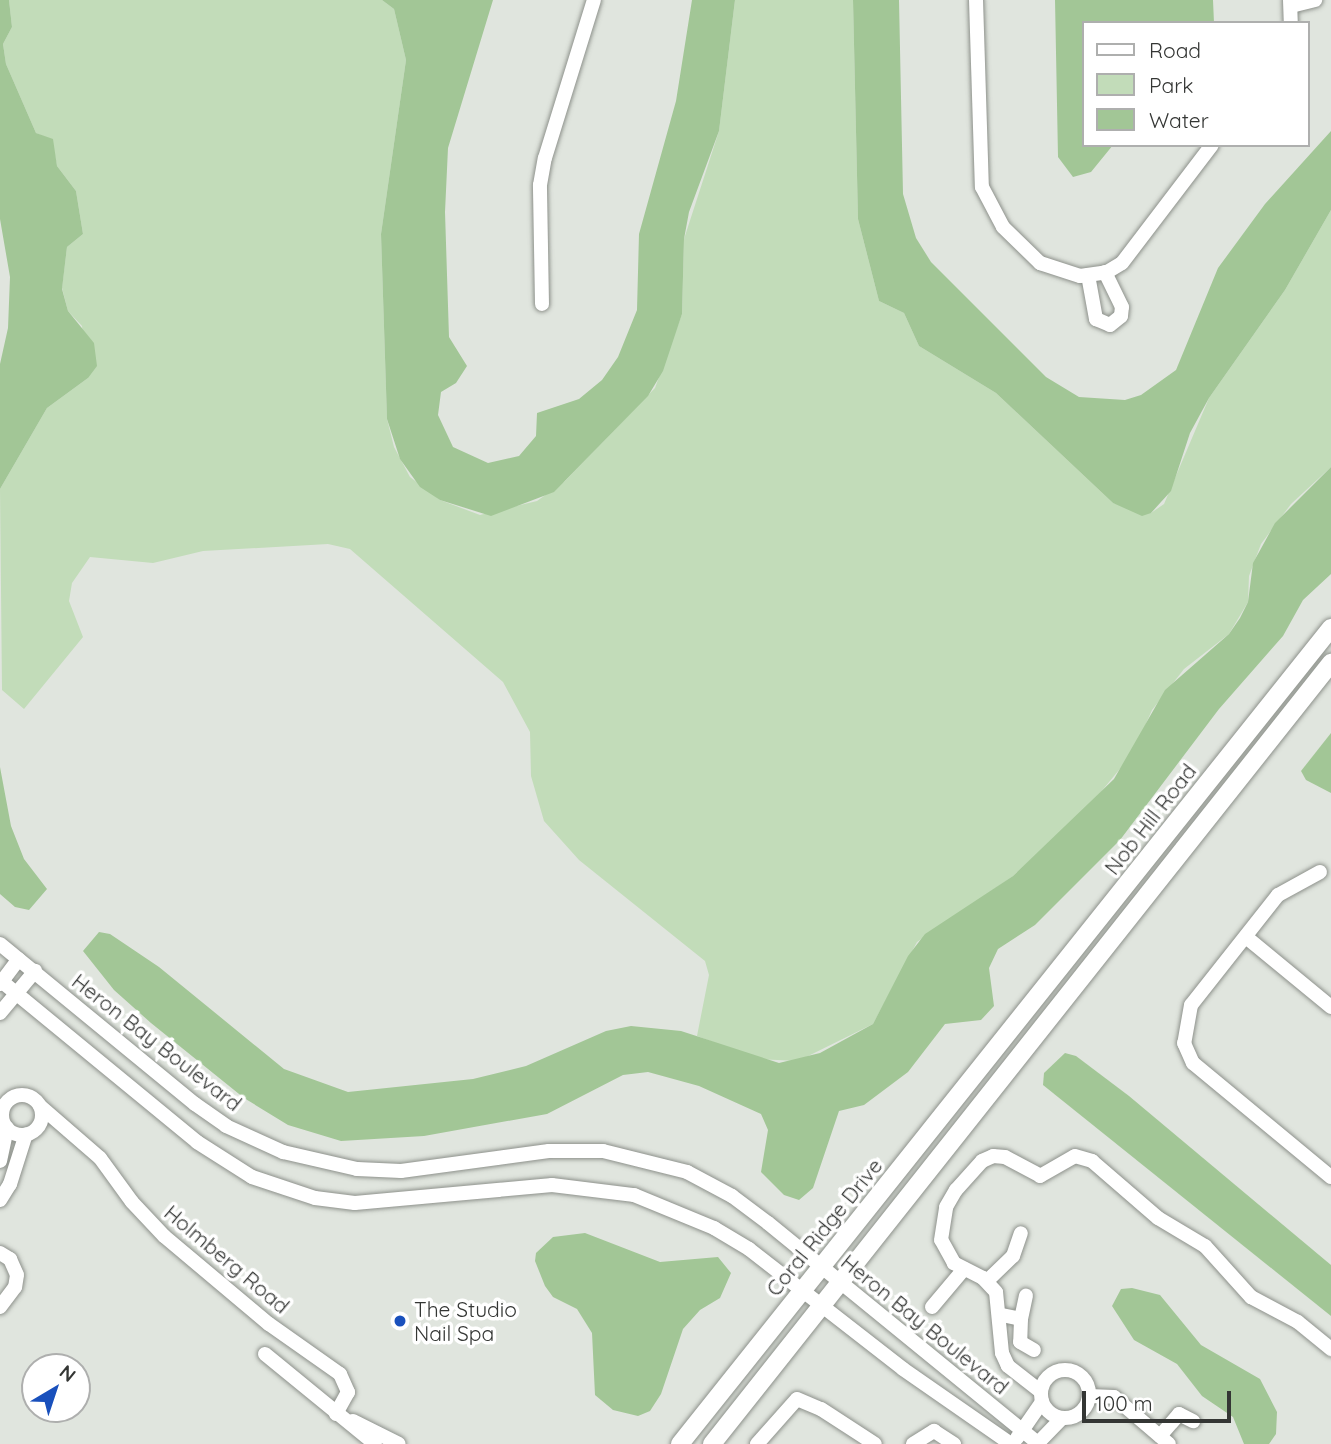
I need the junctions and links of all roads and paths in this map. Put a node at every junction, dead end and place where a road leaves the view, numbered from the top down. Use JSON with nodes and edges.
{"nodes":[{"id":1,"x":594,"y":0,"type":"edge"},
{"id":2,"x":976,"y":0,"type":"edge"},
{"id":3,"x":1315,"y":0,"type":"edge"},
{"id":4,"x":1291,"y":3,"type":"edge"},
{"id":5,"x":1291,"y":21,"type":"edge"},
{"id":6,"x":1211,"y":147,"type":"edge"},
{"id":7,"x":542,"y":304,"type":"dead end"},
{"id":8,"x":1330,"y":631,"type":"edge"},
{"id":9,"x":1312,"y":652,"type":"junction"},
{"id":10,"x":1330,"y":665,"type":"edge"},
{"id":11,"x":1320,"y":872,"type":"dead end"},
{"id":12,"x":1246,"y":937,"type":"junction"},
{"id":13,"x":0,"y":944,"type":"edge"},
{"id":14,"x":19,"y":959,"type":"junction"},
{"id":15,"x":35,"y":971,"type":"junction"},
{"id":16,"x":1,"y":982,"type":"edge"},
{"id":17,"x":16,"y":994,"type":"junction"},
{"id":18,"x":1331,"y":1007,"type":"edge"},
{"id":19,"x":0,"y":1013,"type":"edge"},
{"id":20,"x":1005,"y":1039,"type":"joint"},
{"id":21,"x":0,"y":1087,"type":"edge"},
{"id":22,"x":13,"y":1097,"type":"junction"},
{"id":23,"x":40,"y":1106,"type":"junction"},
{"id":24,"x":3,"y":1122,"type":"edge"},
{"id":25,"x":67,"y":1130,"type":"junction"},
{"id":26,"x":31,"y":1132,"type":"junction"},
{"id":27,"x":0,"y":1160,"type":"edge"},
{"id":28,"x":1331,"y":1177,"type":"edge"},
{"id":29,"x":0,"y":1200,"type":"edge"},
{"id":30,"x":1021,"y":1233,"type":"dead end"},
{"id":31,"x":0,"y":1253,"type":"edge"},
{"id":32,"x":821,"y":1266,"type":"junction"},
{"id":33,"x":964,"y":1269,"type":"junction"},
{"id":34,"x":988,"y":1282,"type":"junction"},
{"id":35,"x":841,"y":1283,"type":"junction"},
{"id":36,"x":802,"y":1289,"type":"junction"},
{"id":37,"x":1026,"y":1296,"type":"dead end"},
{"id":38,"x":823,"y":1305,"type":"junction"},
{"id":39,"x":0,"y":1307,"type":"edge"},
{"id":40,"x":932,"y":1307,"type":"dead end"},
{"id":41,"x":1002,"y":1315,"type":"junction"},
{"id":42,"x":1021,"y":1319,"type":"junction"},
{"id":43,"x":1331,"y":1349,"type":"edge"},
{"id":44,"x":1034,"y":1350,"type":"dead end"},
{"id":45,"x":265,"y":1354,"type":"dead end"},
{"id":46,"x":1041,"y":1396,"type":"junction"},
{"id":47,"x":1089,"y":1396,"type":"junction"},
{"id":48,"x":336,"y":1415,"type":"junction"},
{"id":49,"x":1062,"y":1418,"type":"junction"},
{"id":50,"x":1193,"y":1421,"type":"dead end"},
{"id":51,"x":1023,"y":1431,"type":"junction"},
{"id":52,"x":1164,"y":1440,"type":"edge"},
{"id":53,"x":374,"y":1444,"type":"edge"},
{"id":54,"x":399,"y":1444,"type":"edge"},
{"id":55,"x":680,"y":1444,"type":"edge"},
{"id":56,"x":712,"y":1444,"type":"edge"},
{"id":57,"x":757,"y":1444,"type":"edge"},
{"id":58,"x":875,"y":1444,"type":"edge"},
{"id":59,"x":913,"y":1444,"type":"edge"},
{"id":60,"x":954,"y":1444,"type":"edge"},
{"id":61,"x":1012,"y":1444,"type":"edge"},
{"id":62,"x":1038,"y":1444,"type":"edge"}],
"edges":[{"from":1,"to":7,"type":"street"},
{"from":2,"to":6,"type":"street"},
{"from":3,"to":4,"type":"street"},
{"from":4,"to":5,"type":"street"},
{"from":8,"to":9,"type":"main road","name":"Nob Hill Road"},
{"from":9,"to":10,"type":"street"},
{"from":9,"to":20,"type":"main road","name":"Nob Hill Road"},
{"from":10,"to":35,"type":"main road","name":"Nob Hill Road"},
{"from":11,"to":12,"type":"street"},
{"from":12,"to":18,"type":"street"},
{"from":12,"to":28,"type":"street"},
{"from":13,"to":14,"type":"street","name":"Heron Bay Boulevard"},
{"from":14,"to":15,"type":"street","name":"Heron Bay Boulevard"},
{"from":14,"to":16,"type":"street"},
{"from":15,"to":17,"type":"street"},
{"from":15,"to":32,"type":"street","name":"Heron Bay Boulevard"},
{"from":16,"to":17,"type":"street","name":"Heron Bay Boulevard"},
{"from":17,"to":19,"type":"street"},
{"from":17,"to":36,"type":"street","name":"Heron Bay Boulevard"},
{"from":20,"to":32,"type":"main road","name":"Coral Ridge Drive"},
{"from":21,"to":22,"type":"street"},
{"from":22,"to":23,"type":"street"},
{"from":22,"to":24,"type":"street"},
{"from":23,"to":25,"type":"street","name":"Holmberg Road"},
{"from":23,"to":26,"type":"street"},
{"from":24,"to":26,"type":"street"},
{"from":24,"to":27,"type":"street"},
{"from":25,"to":26,"type":"street"},
{"from":25,"to":48,"type":"street","name":"Holmberg Road"},
{"from":26,"to":29,"type":"street"},
{"from":30,"to":34,"type":"street"},
{"from":31,"to":39,"type":"street"},
{"from":32,"to":35,"type":"street","name":"Heron Bay Boulevard"},
{"from":32,"to":36,"type":"main road","name":"Coral Ridge Drive"},
{"from":33,"to":34,"type":"street"},
{"from":33,"to":40,"type":"street"},
{"from":33,"to":43,"type":"street"},
{"from":34,"to":41,"type":"street"},
{"from":35,"to":38,"type":"main road"},
{"from":35,"to":51,"type":"street","name":"Heron Bay Boulevard"},
{"from":36,"to":38,"type":"street","name":"Heron Bay Boulevard"},
{"from":36,"to":55,"type":"main road","name":"Coral Ridge Drive"},
{"from":37,"to":42,"type":"street"},
{"from":38,"to":56,"type":"main road"},
{"from":38,"to":61,"type":"street","name":"Heron Bay Boulevard"},
{"from":41,"to":42,"type":"street"},
{"from":41,"to":46,"type":"street"},
{"from":42,"to":44,"type":"street"},
{"from":45,"to":48,"type":"street"},
{"from":46,"to":47,"type":"street"},
{"from":46,"to":49,"type":"street"},
{"from":46,"to":51,"type":"street"},
{"from":47,"to":49,"type":"street"},
{"from":47,"to":52,"type":"street"},
{"from":48,"to":53,"type":"street"},
{"from":48,"to":54,"type":"street"},
{"from":49,"to":62,"type":"street"},
{"from":50,"to":52,"type":"street"},
{"from":51,"to":61,"type":"street"},
{"from":51,"to":62,"type":"street","name":"Heron Bay Boulevard"},
{"from":57,"to":58,"type":"street"},
{"from":59,"to":60,"type":"street"}]}
